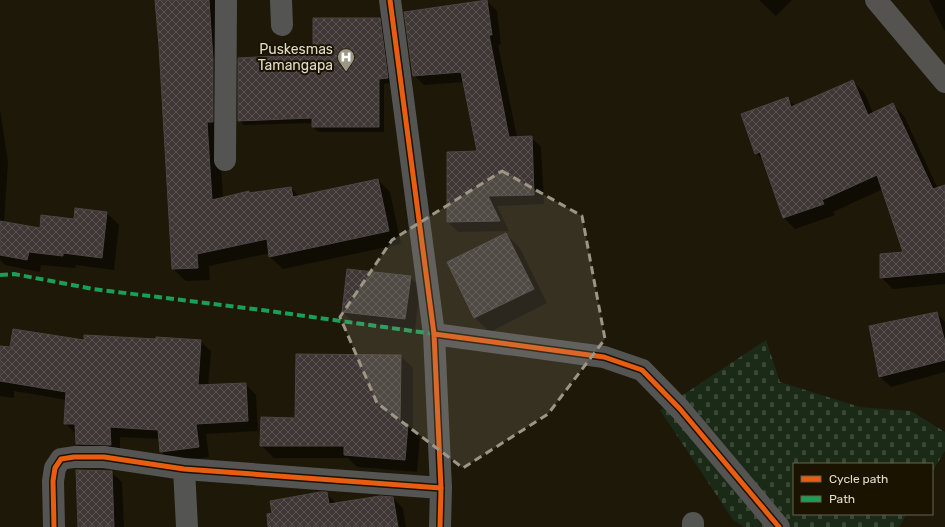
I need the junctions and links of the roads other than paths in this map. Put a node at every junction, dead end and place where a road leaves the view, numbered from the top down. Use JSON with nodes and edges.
{"nodes":[{"id":1,"x":226,"y":0,"type":"edge"},
{"id":2,"x":280,"y":0,"type":"edge"},
{"id":3,"x":390,"y":0,"type":"edge"},
{"id":4,"x":876,"y":0,"type":"edge"},
{"id":5,"x":282,"y":26,"type":"dead end"},
{"id":6,"x":945,"y":82,"type":"edge"},
{"id":7,"x":225,"y":160,"type":"dead end"},
{"id":8,"x":434,"y":334,"type":"junction"},
{"id":9,"x":184,"y":469,"type":"junction"},
{"id":10,"x":441,"y":488,"type":"junction"},
{"id":11,"x":54,"y":527,"type":"edge"},
{"id":12,"x":187,"y":527,"type":"edge"},
{"id":13,"x":440,"y":527,"type":"edge"},
{"id":14,"x":779,"y":527,"type":"edge"}],
"edges":[{"from":1,"to":7,"type":"street"},
{"from":2,"to":5,"type":"street"},
{"from":3,"to":8,"type":"street"},
{"from":4,"to":6,"type":"main road"},
{"from":8,"to":10,"type":"street"},
{"from":8,"to":14,"type":"street"},
{"from":9,"to":10,"type":"street"},
{"from":9,"to":11,"type":"street"},
{"from":9,"to":12,"type":"street"},
{"from":10,"to":13,"type":"street"}]}
